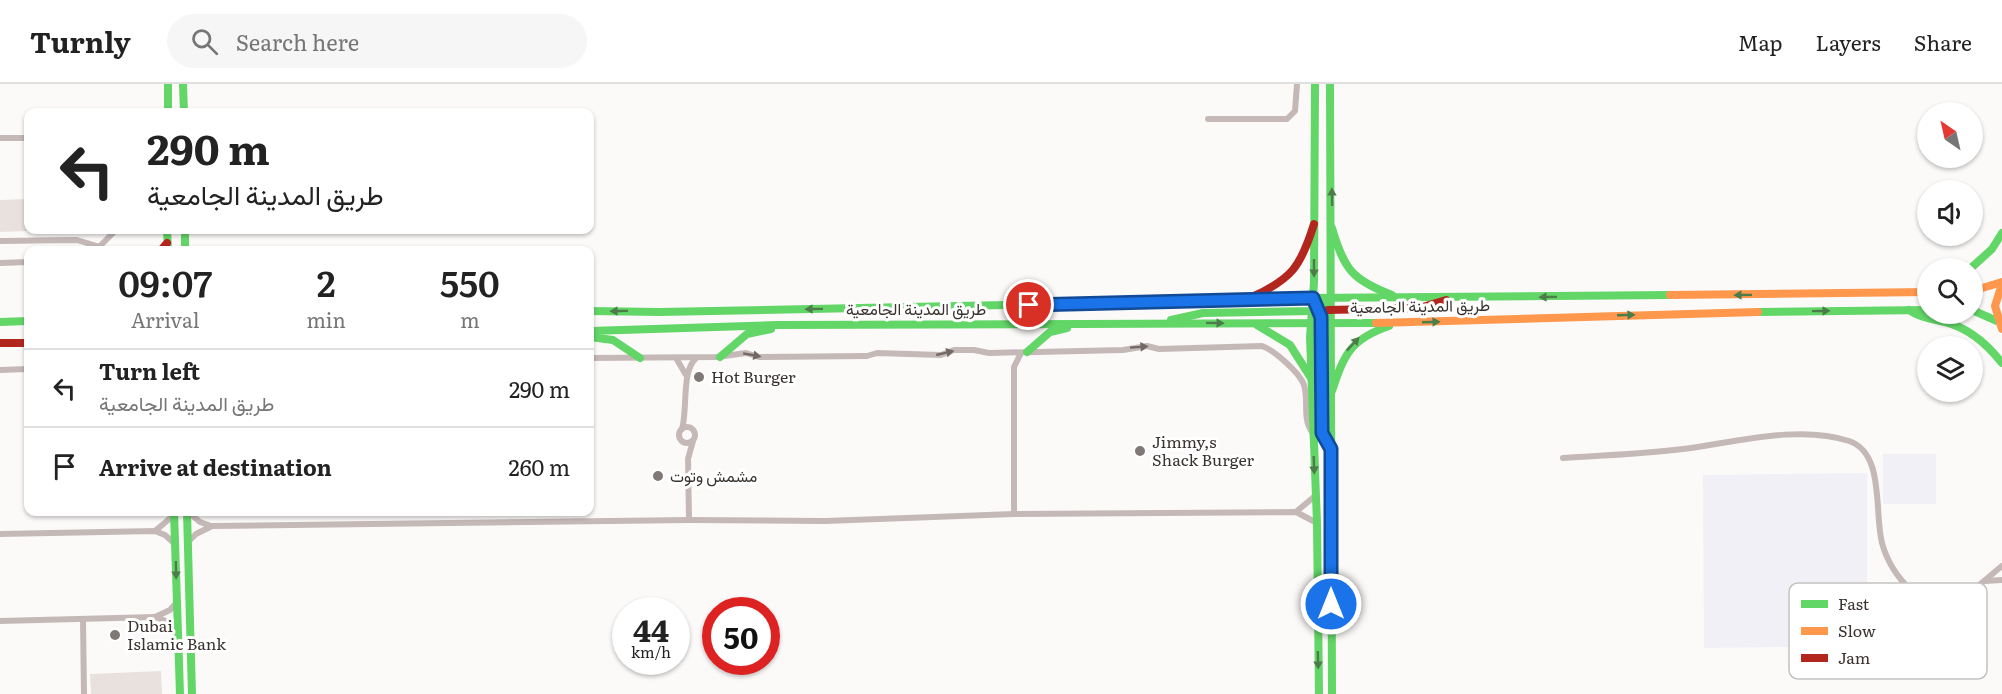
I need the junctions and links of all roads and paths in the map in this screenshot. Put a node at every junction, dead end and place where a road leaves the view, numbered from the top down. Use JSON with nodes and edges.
{"nodes":[{"id":1,"x":168,"y":84,"type":"edge"},
{"id":2,"x":183,"y":84,"type":"edge"},
{"id":3,"x":1297,"y":84,"type":"edge"},
{"id":4,"x":1315,"y":84,"type":"edge"},
{"id":5,"x":1330,"y":84,"type":"edge"},
{"id":6,"x":168,"y":108,"type":"edge"},
{"id":7,"x":184,"y":108,"type":"edge"},
{"id":8,"x":1208,"y":119,"type":"dead end"},
{"id":9,"x":0,"y":138,"type":"edge"},
{"id":10,"x":24,"y":138,"type":"edge"},
{"id":11,"x":1314,"y":224,"type":"junction"},
{"id":12,"x":1332,"y":228,"type":"junction"},
{"id":13,"x":2002,"y":233,"type":"edge"},
{"id":14,"x":0,"y":241,"type":"edge"},
{"id":15,"x":91,"y":246,"type":"edge"},
{"id":16,"x":1982,"y":258,"type":"edge"},
{"id":17,"x":24,"y":262,"type":"edge"},
{"id":18,"x":0,"y":263,"type":"edge"},
{"id":19,"x":2002,"y":283,"type":"edge"},
{"id":20,"x":1983,"y":288,"type":"edge"},
{"id":21,"x":1917,"y":290,"type":"edge"},
{"id":22,"x":1912,"y":292,"type":"junction"},
{"id":23,"x":1917,"y":292,"type":"edge"},
{"id":24,"x":1398,"y":297,"type":"junction"},
{"id":25,"x":1313,"y":298,"type":"junction"},
{"id":26,"x":1332,"y":298,"type":"junction"},
{"id":27,"x":1448,"y":298,"type":"junction"},
{"id":28,"x":1246,"y":299,"type":"junction"},
{"id":29,"x":1317,"y":310,"type":"junction"},
{"id":30,"x":1331,"y":310,"type":"junction"},
{"id":31,"x":1909,"y":310,"type":"junction"},
{"id":32,"x":1917,"y":310,"type":"edge"},
{"id":33,"x":594,"y":311,"type":"edge"},
{"id":34,"x":1983,"y":315,"type":"edge"},
{"id":35,"x":24,"y":321,"type":"edge"},
{"id":36,"x":1331,"y":321,"type":"junction"},
{"id":37,"x":1997,"y":321,"type":"junction"},
{"id":38,"x":0,"y":322,"type":"edge"},
{"id":39,"x":1321,"y":322,"type":"junction"},
{"id":40,"x":1079,"y":323,"type":"junction"},
{"id":41,"x":1166,"y":323,"type":"junction"},
{"id":42,"x":1310,"y":323,"type":"junction"},
{"id":43,"x":1399,"y":323,"type":"junction"},
{"id":44,"x":1255,"y":324,"type":"junction"},
{"id":45,"x":777,"y":325,"type":"junction"},
{"id":46,"x":2002,"y":329,"type":"edge"},
{"id":47,"x":594,"y":331,"type":"edge"},
{"id":48,"x":594,"y":338,"type":"edge"},
{"id":49,"x":0,"y":343,"type":"edge"},
{"id":50,"x":24,"y":343,"type":"edge"},
{"id":51,"x":1024,"y":352,"type":"junction"},
{"id":52,"x":1002,"y":353,"type":"junction"},
{"id":53,"x":720,"y":357,"type":"junction"},
{"id":54,"x":594,"y":358,"type":"edge"},
{"id":55,"x":640,"y":358,"type":"junction"},
{"id":56,"x":676,"y":358,"type":"junction"},
{"id":57,"x":696,"y":358,"type":"junction"},
{"id":58,"x":2002,"y":363,"type":"edge"},
{"id":59,"x":24,"y":369,"type":"edge"},
{"id":60,"x":0,"y":370,"type":"edge"},
{"id":61,"x":1014,"y":371,"type":"junction"},
{"id":62,"x":687,"y":376,"type":"junction"},
{"id":63,"x":1311,"y":378,"type":"junction"},
{"id":64,"x":1332,"y":391,"type":"junction"},
{"id":65,"x":686,"y":408,"type":"junction"},
{"id":66,"x":691,"y":428,"type":"junction"},
{"id":67,"x":682,"y":429,"type":"junction"},
{"id":68,"x":1312,"y":432,"type":"junction"},
{"id":69,"x":682,"y":441,"type":"junction"},
{"id":70,"x":693,"y":441,"type":"junction"},
{"id":71,"x":1331,"y":449,"type":"junction"},
{"id":72,"x":1563,"y":458,"type":"dead end"},
{"id":73,"x":688,"y":459,"type":"junction"},
{"id":74,"x":1315,"y":496,"type":"junction"},
{"id":75,"x":1296,"y":512,"type":"junction"},
{"id":76,"x":1014,"y":514,"type":"junction"},
{"id":77,"x":171,"y":516,"type":"edge"},
{"id":78,"x":174,"y":516,"type":"edge"},
{"id":79,"x":188,"y":516,"type":"edge"},
{"id":80,"x":193,"y":516,"type":"edge"},
{"id":81,"x":689,"y":520,"type":"junction"},
{"id":82,"x":1317,"y":523,"type":"junction"},
{"id":83,"x":211,"y":526,"type":"junction"},
{"id":84,"x":155,"y":531,"type":"junction"},
{"id":85,"x":0,"y":534,"type":"edge"},
{"id":86,"x":188,"y":542,"type":"junction"},
{"id":87,"x":176,"y":546,"type":"junction"},
{"id":88,"x":2002,"y":566,"type":"edge"},
{"id":89,"x":2002,"y":580,"type":"edge"},
{"id":90,"x":1982,"y":582,"type":"joint"},
{"id":91,"x":1903,"y":583,"type":"edge"},
{"id":92,"x":177,"y":602,"type":"junction"},
{"id":93,"x":155,"y":617,"type":"junction"},
{"id":94,"x":83,"y":619,"type":"junction"},
{"id":95,"x":0,"y":621,"type":"edge"},
{"id":96,"x":178,"y":633,"type":"junction"},
{"id":97,"x":84,"y":694,"type":"edge"},
{"id":98,"x":180,"y":694,"type":"edge"},
{"id":99,"x":192,"y":694,"type":"edge"},
{"id":100,"x":1318,"y":694,"type":"edge"},
{"id":101,"x":1332,"y":694,"type":"edge"}],
"edges":[{"from":1,"to":6,"type":"main road"},
{"from":2,"to":7,"type":"main road"},
{"from":3,"to":8,"type":"street"},
{"from":4,"to":11,"type":"main road"},
{"from":12,"to":5,"type":"main road","one_way":true},
{"from":9,"to":10,"type":"street"},
{"from":11,"to":25,"type":"main road","one_way":true},
{"from":11,"to":28,"type":"main road"},
{"from":12,"to":24,"type":"main road"},
{"from":12,"to":26,"type":"main road"},
{"from":13,"to":16,"type":"main road"},
{"from":14,"to":15,"type":"street"},
{"from":17,"to":18,"type":"street"},
{"from":19,"to":20,"type":"main road"},
{"from":19,"to":37,"type":"main road"},
{"from":21,"to":22,"type":"main road"},
{"from":22,"to":23,"type":"main road","name":"طريق المدينة الجامعية"},
{"from":22,"to":27,"type":"main road","name":"طريق المدينة الجامعية","one_way":true},
{"from":24,"to":26,"type":"main road","name":"طريق المدينة الجامعية"},
{"from":24,"to":27,"type":"main road","name":"طريق المدينة الجامعية"},
{"from":25,"to":26,"type":"main road","name":"طريق المدينة الجامعية"},
{"from":25,"to":28,"type":"main road","name":"طريق المدينة الجامعية"},
{"from":25,"to":29,"type":"main road"},
{"from":26,"to":29,"type":"main road"},
{"from":26,"to":30,"type":"main road"},
{"from":27,"to":30,"type":"main road"},
{"from":28,"to":33,"type":"main road","name":"طريق المدينة الجامعية","one_way":true},
{"from":29,"to":30,"type":"main road"},
{"from":29,"to":39,"type":"main road"},
{"from":29,"to":41,"type":"main road"},
{"from":29,"to":42,"type":"main road"},
{"from":30,"to":36,"type":"main road"},
{"from":31,"to":32,"type":"main road","name":"طريق المدينة الجامعية"},
{"from":43,"to":31,"type":"main road","name":"طريق المدينة الجامعية","one_way":true},
{"from":31,"to":58,"type":"main road"},
{"from":34,"to":37,"type":"main road"},
{"from":35,"to":38,"type":"main road"},
{"from":36,"to":39,"type":"main road","name":"طريق المدينة الجامعية"},
{"from":36,"to":43,"type":"main road","name":"طريق المدينة الجامعية"},
{"from":36,"to":64,"type":"main road"},
{"from":37,"to":46,"type":"main road"},
{"from":39,"to":42,"type":"main road","name":"طريق المدينة الجامعية"},
{"from":39,"to":71,"type":"main road"},
{"from":40,"to":41,"type":"main road","name":"طريق المدينة الجامعية"},
{"from":40,"to":45,"type":"main road","name":"طريق المدينة الجامعية"},
{"from":40,"to":51,"type":"main road"},
{"from":41,"to":44,"type":"main road","name":"طريق المدينة الجامعية","one_way":true},
{"from":42,"to":44,"type":"main road","name":"طريق المدينة الجامعية"},
{"from":42,"to":63,"type":"main road"},
{"from":64,"to":43,"type":"main road","one_way":true},
{"from":44,"to":63,"type":"main road"},
{"from":45,"to":47,"type":"main road","name":"طريق المدينة الجامعية"},
{"from":45,"to":53,"type":"main road"},
{"from":48,"to":55,"type":"main road"},
{"from":49,"to":50,"type":"main road"},
{"from":51,"to":52,"type":"street"},
{"from":51,"to":61,"type":"street"},
{"from":51,"to":68,"type":"street","one_way":true},
{"from":53,"to":52,"type":"street","one_way":true},
{"from":52,"to":61,"type":"street"},
{"from":53,"to":57,"type":"street"},
{"from":54,"to":55,"type":"street"},
{"from":55,"to":56,"type":"street"},
{"from":56,"to":57,"type":"street"},
{"from":56,"to":62,"type":"street"},
{"from":57,"to":62,"type":"street"},
{"from":59,"to":60,"type":"street"},
{"from":61,"to":76,"type":"street"},
{"from":62,"to":65,"type":"street"},
{"from":63,"to":68,"type":"main road"},
{"from":64,"to":71,"type":"main road"},
{"from":65,"to":66,"type":"street"},
{"from":65,"to":67,"type":"street"},
{"from":66,"to":67,"type":"street"},
{"from":66,"to":70,"type":"street"},
{"from":67,"to":69,"type":"street"},
{"from":68,"to":74,"type":"main road","one_way":true},
{"from":69,"to":70,"type":"street"},
{"from":69,"to":73,"type":"street"},
{"from":70,"to":73,"type":"street"},
{"from":71,"to":101,"type":"main road"},
{"from":72,"to":91,"type":"street"},
{"from":73,"to":81,"type":"street"},
{"from":74,"to":75,"type":"street"},
{"from":74,"to":82,"type":"main road"},
{"from":75,"to":76,"type":"street"},
{"from":75,"to":82,"type":"street"},
{"from":76,"to":81,"type":"street"},
{"from":77,"to":84,"type":"street"},
{"from":78,"to":87,"type":"main road"},
{"from":79,"to":86,"type":"main road"},
{"from":80,"to":83,"type":"street"},
{"from":81,"to":83,"type":"street"},
{"from":82,"to":100,"type":"main road","one_way":true},
{"from":83,"to":86,"type":"street"},
{"from":84,"to":85,"type":"street"},
{"from":84,"to":87,"type":"street"},
{"from":86,"to":99,"type":"main road"},
{"from":87,"to":92,"type":"main road","one_way":true},
{"from":88,"to":90,"type":"street"},
{"from":89,"to":90,"type":"street"},
{"from":92,"to":93,"type":"street"},
{"from":92,"to":96,"type":"main road"},
{"from":93,"to":94,"type":"street"},
{"from":93,"to":96,"type":"street"},
{"from":94,"to":95,"type":"street"},
{"from":94,"to":97,"type":"street"},
{"from":96,"to":98,"type":"main road"}]}
